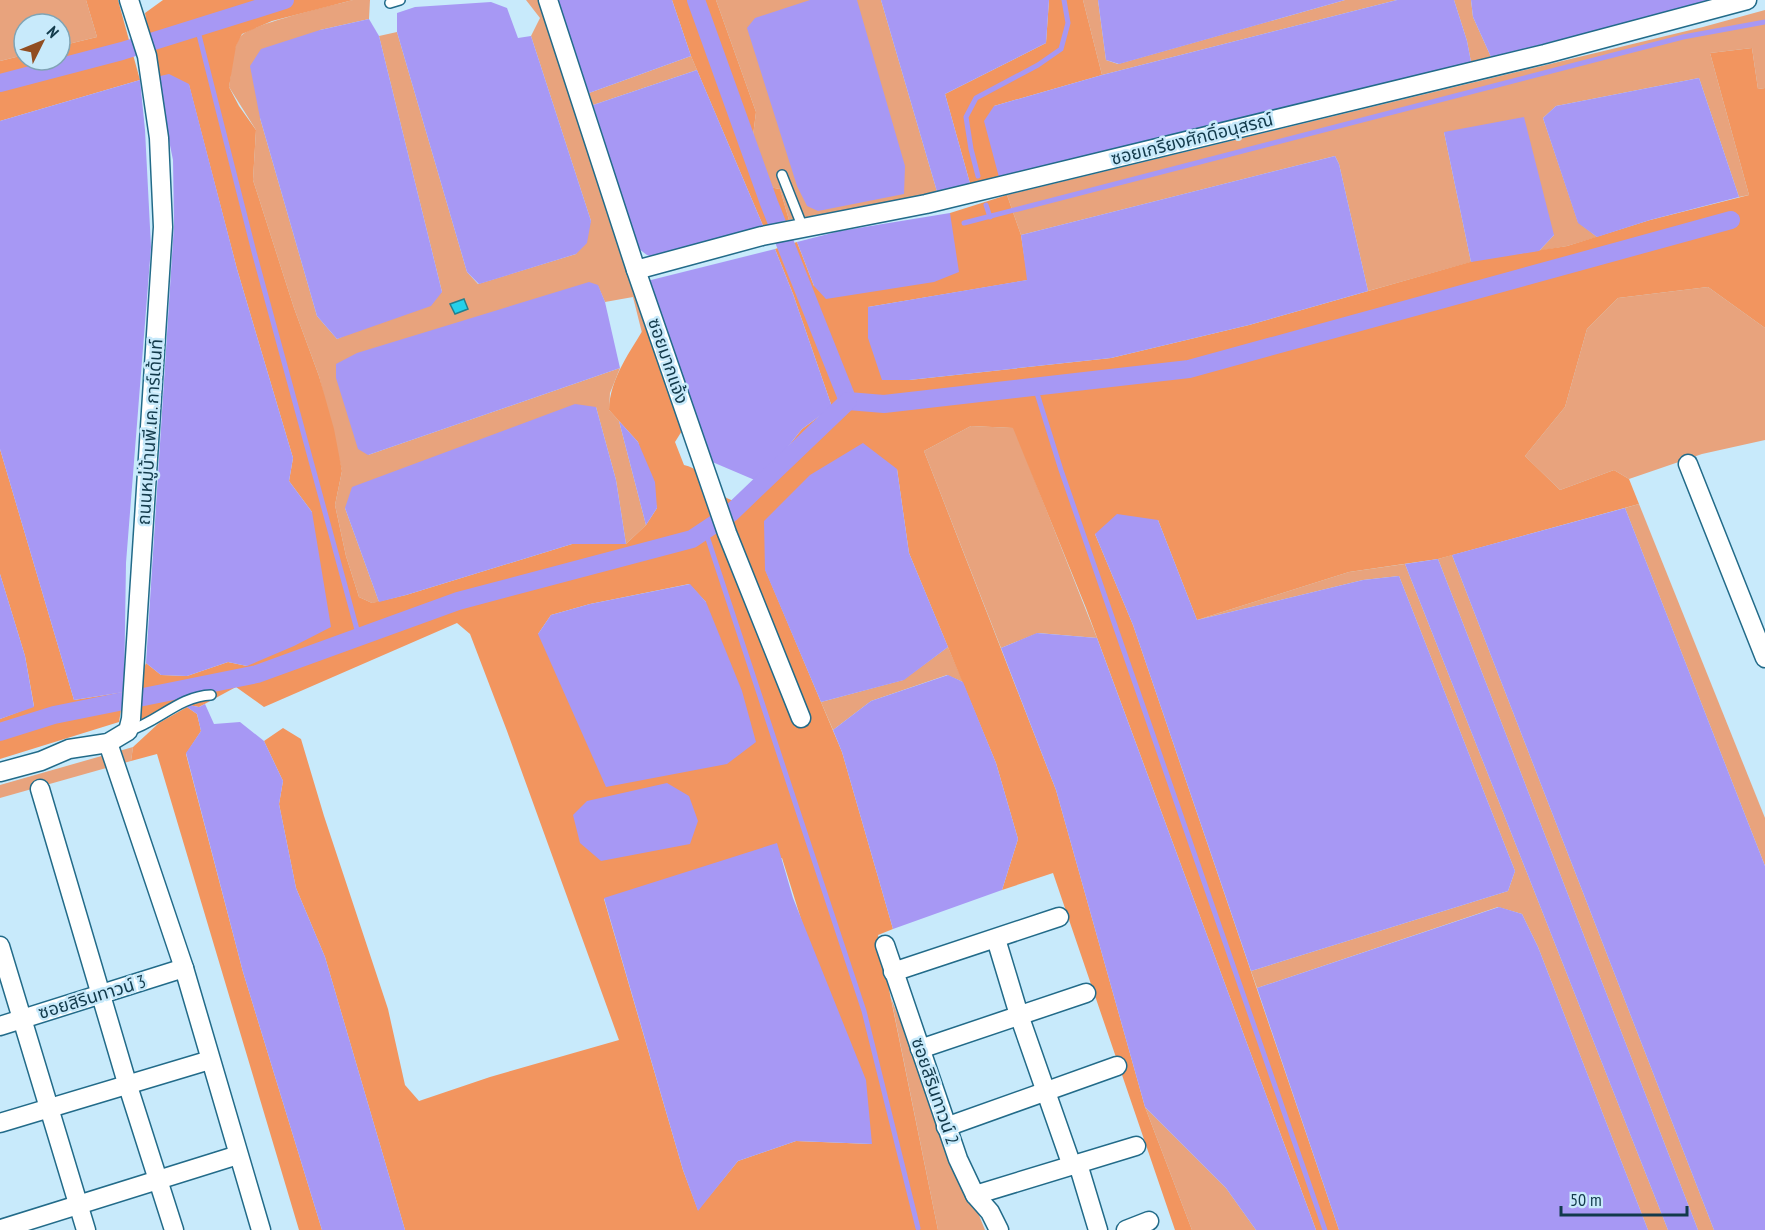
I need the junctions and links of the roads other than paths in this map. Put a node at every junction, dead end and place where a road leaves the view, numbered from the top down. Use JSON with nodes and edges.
{"nodes":[{"id":1,"x":129,"y":0,"type":"edge"},
{"id":2,"x":400,"y":0,"type":"edge"},
{"id":3,"x":548,"y":0,"type":"edge"},
{"id":4,"x":1746,"y":0,"type":"edge"},
{"id":5,"x":390,"y":3,"type":"dead end"},
{"id":6,"x":782,"y":175,"type":"dead end"},
{"id":7,"x":798,"y":229,"type":"junction"},
{"id":8,"x":636,"y":270,"type":"junction"},
{"id":9,"x":1688,"y":464,"type":"dead end"},
{"id":10,"x":1765,"y":658,"type":"edge"},
{"id":11,"x":211,"y":695,"type":"dead end"},
{"id":12,"x":801,"y":718,"type":"dead end"},
{"id":13,"x":130,"y":725,"type":"junction"},
{"id":14,"x":108,"y":743,"type":"junction"},
{"id":15,"x":0,"y":771,"type":"edge"},
{"id":16,"x":40,"y":789,"type":"dead end"},
{"id":17,"x":1059,"y":916,"type":"dead end"},
{"id":18,"x":996,"y":939,"type":"junction"},
{"id":19,"x":885,"y":945,"type":"dead end"},
{"id":20,"x":0,"y":946,"type":"edge"},
{"id":21,"x":184,"y":968,"type":"junction"},
{"id":22,"x":893,"y":972,"type":"junction"},
{"id":23,"x":1086,"y":993,"type":"dead end"},
{"id":24,"x":102,"y":994,"type":"junction"},
{"id":25,"x":1019,"y":1015,"type":"junction"},
{"id":26,"x":21,"y":1020,"type":"junction"},
{"id":27,"x":0,"y":1026,"type":"edge"},
{"id":28,"x":920,"y":1049,"type":"junction"},
{"id":29,"x":210,"y":1060,"type":"junction"},
{"id":30,"x":1118,"y":1066,"type":"dead end"},
{"id":31,"x":127,"y":1083,"type":"junction"},
{"id":32,"x":1046,"y":1091,"type":"junction"},
{"id":33,"x":47,"y":1107,"type":"junction"},
{"id":34,"x":0,"y":1123,"type":"edge"},
{"id":35,"x":946,"y":1127,"type":"junction"},
{"id":36,"x":1136,"y":1146,"type":"dead end"},
{"id":37,"x":238,"y":1155,"type":"junction"},
{"id":38,"x":1075,"y":1165,"type":"junction"},
{"id":39,"x":158,"y":1180,"type":"junction"},
{"id":40,"x":975,"y":1195,"type":"junction"},
{"id":41,"x":78,"y":1204,"type":"junction"},
{"id":42,"x":1149,"y":1221,"type":"dead end"},
{"id":43,"x":1,"y":1228,"type":"edge"},
{"id":44,"x":86,"y":1230,"type":"edge"},
{"id":45,"x":174,"y":1230,"type":"edge"},
{"id":46,"x":261,"y":1230,"type":"edge"},
{"id":47,"x":999,"y":1230,"type":"edge"},
{"id":48,"x":1098,"y":1230,"type":"edge"},
{"id":49,"x":1125,"y":1230,"type":"edge"}],
"edges":[{"from":1,"to":13,"type":"street","name":"ถนนหมู่บ้านพี.เค. การ์เด้นท์"},
{"from":2,"to":5,"type":"lane"},
{"from":3,"to":8,"type":"street","name":"ซอยมากแจ้ง"},
{"from":4,"to":7,"type":"street","name":"ซอยเกรียงศักดิ์อนุสรณ์"},
{"from":6,"to":7,"type":"lane"},
{"from":7,"to":8,"type":"street","name":"ซอยเกรียงศักดิ์อนุสรณ์"},
{"from":8,"to":12,"type":"street","name":"ซอยมากแจ้ง"},
{"from":9,"to":10,"type":"street"},
{"from":11,"to":13,"type":"lane"},
{"from":13,"to":14,"type":"street"},
{"from":14,"to":15,"type":"street"},
{"from":14,"to":21,"type":"street"},
{"from":16,"to":24,"type":"street"},
{"from":17,"to":18,"type":"street"},
{"from":18,"to":22,"type":"street"},
{"from":18,"to":25,"type":"street"},
{"from":19,"to":22,"type":"street","name":"ซอยสิรินทาวน์ 2"},
{"from":20,"to":26,"type":"street"},
{"from":21,"to":24,"type":"street","name":"ซอยสิรินทาวน์ 3"},
{"from":21,"to":29,"type":"street"},
{"from":22,"to":28,"type":"street","name":"ซอยสิรินทาวน์ 2"},
{"from":23,"to":25,"type":"street"},
{"from":24,"to":26,"type":"street","name":"ซอยสิรินทาวน์ 3"},
{"from":24,"to":31,"type":"street"},
{"from":25,"to":28,"type":"street"},
{"from":25,"to":32,"type":"street"},
{"from":26,"to":27,"type":"street","name":"ซอยสิรินทาวน์ 3"},
{"from":26,"to":33,"type":"street"},
{"from":28,"to":35,"type":"street","name":"ซอยสิรินทาวน์ 2"},
{"from":29,"to":31,"type":"street"},
{"from":29,"to":37,"type":"street"},
{"from":30,"to":32,"type":"street"},
{"from":31,"to":33,"type":"street"},
{"from":31,"to":39,"type":"street"},
{"from":32,"to":35,"type":"street"},
{"from":32,"to":38,"type":"street"},
{"from":33,"to":34,"type":"street"},
{"from":33,"to":41,"type":"street"},
{"from":35,"to":40,"type":"street","name":"ซอยสิรินทาวน์ 2"},
{"from":36,"to":38,"type":"street"},
{"from":37,"to":39,"type":"street"},
{"from":37,"to":46,"type":"street"},
{"from":38,"to":40,"type":"street"},
{"from":38,"to":48,"type":"street"},
{"from":39,"to":41,"type":"street"},
{"from":39,"to":45,"type":"street"},
{"from":40,"to":47,"type":"street","name":"ซอยสิรินทาวน์ 2"},
{"from":41,"to":43,"type":"street"},
{"from":41,"to":44,"type":"street"},
{"from":42,"to":49,"type":"street"}]}
